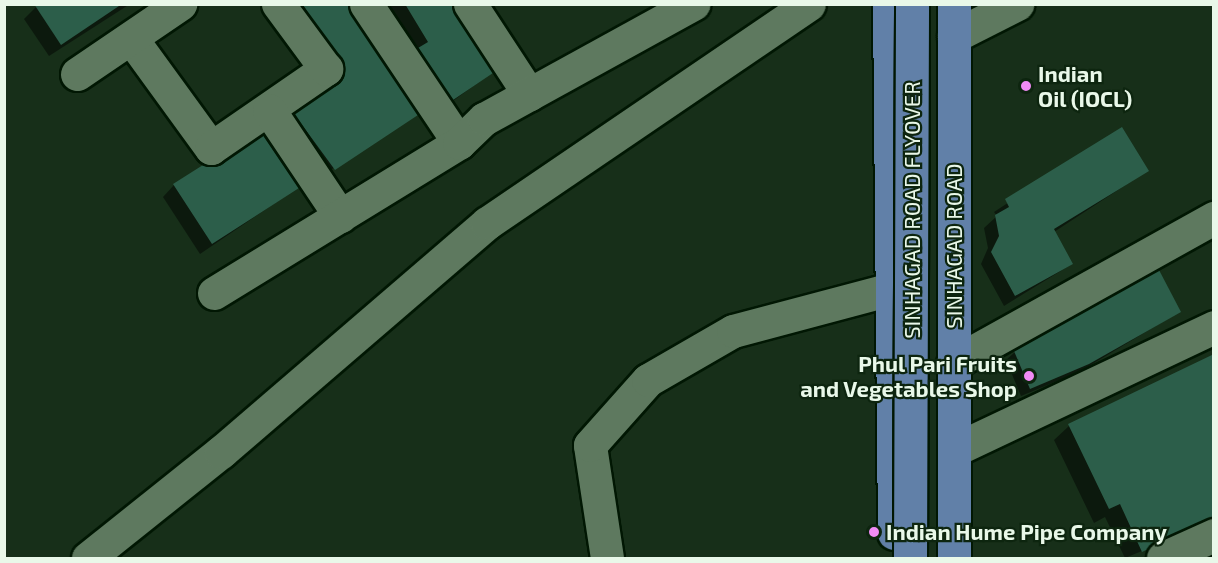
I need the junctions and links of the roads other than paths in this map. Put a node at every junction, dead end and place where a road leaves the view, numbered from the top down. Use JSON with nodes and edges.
{"nodes":[{"id":1,"x":180,"y":4,"type":"edge"},
{"id":2,"x":278,"y":4,"type":"edge"},
{"id":3,"x":366,"y":4,"type":"edge"},
{"id":4,"x":470,"y":4,"type":"edge"},
{"id":5,"x":693,"y":4,"type":"edge"},
{"id":6,"x":809,"y":4,"type":"edge"},
{"id":7,"x":889,"y":4,"type":"edge"},
{"id":8,"x":912,"y":4,"type":"edge"},
{"id":9,"x":933,"y":4,"type":"edge"},
{"id":10,"x":1017,"y":4,"type":"edge"},
{"id":11,"x":954,"y":20,"type":"edge"},
{"id":12,"x":131,"y":38,"type":"junction"},
{"id":13,"x":76,"y":74,"type":"dead end"},
{"id":14,"x":529,"y":94,"type":"junction"},
{"id":15,"x":270,"y":110,"type":"junction"},
{"id":16,"x":459,"y":143,"type":"junction"},
{"id":17,"x":340,"y":216,"type":"junction"},
{"id":18,"x":890,"y":217,"type":"junction"},
{"id":19,"x":955,"y":217,"type":"junction"},
{"id":20,"x":1214,"y":218,"type":"edge"},
{"id":21,"x":891,"y":289,"type":"junction"},
{"id":22,"x":214,"y":293,"type":"dead end"},
{"id":23,"x":1214,"y":327,"type":"edge"},
{"id":24,"x":953,"y":363,"type":"junction"},
{"id":25,"x":954,"y":450,"type":"junction"},
{"id":26,"x":1214,"y":535,"type":"edge"},
{"id":27,"x":88,"y":558,"type":"edge"},
{"id":28,"x":607,"y":558,"type":"edge"},
{"id":29,"x":895,"y":558,"type":"edge"},
{"id":30,"x":910,"y":558,"type":"edge"},
{"id":31,"x":928,"y":558,"type":"edge"},
{"id":32,"x":954,"y":558,"type":"edge"},
{"id":33,"x":1163,"y":558,"type":"edge"}],
"edges":[{"from":1,"to":12,"type":"street"},
{"from":2,"to":15,"type":"street"},
{"from":3,"to":16,"type":"street"},
{"from":4,"to":14,"type":"street"},
{"from":5,"to":14,"type":"street"},
{"from":6,"to":27,"type":"street"},
{"from":7,"to":18,"type":"main road"},
{"from":8,"to":30,"type":"main road","name":"SINHAGAD ROAD FLYOVER","bridge":true},
{"from":9,"to":31,"type":"main road","name":"SINHAGAD ROAD FLYOVER"},
{"from":10,"to":11,"type":"street"},
{"from":11,"to":19,"type":"main road","name":"SINHAGAD ROAD"},
{"from":12,"to":13,"type":"street"},
{"from":12,"to":15,"type":"street"},
{"from":14,"to":16,"type":"street"},
{"from":15,"to":17,"type":"street"},
{"from":16,"to":17,"type":"street"},
{"from":17,"to":22,"type":"street"},
{"from":18,"to":19,"type":"main road"},
{"from":18,"to":21,"type":"main road"},
{"from":19,"to":24,"type":"main road","name":"SINHAGAD ROAD"},
{"from":20,"to":24,"type":"street"},
{"from":21,"to":28,"type":"street"},
{"from":21,"to":29,"type":"main road"},
{"from":23,"to":25,"type":"street"},
{"from":24,"to":25,"type":"main road","name":"SINHAGAD ROAD"},
{"from":25,"to":32,"type":"main road","name":"SINHAGAD ROAD"},
{"from":26,"to":33,"type":"street"}]}
